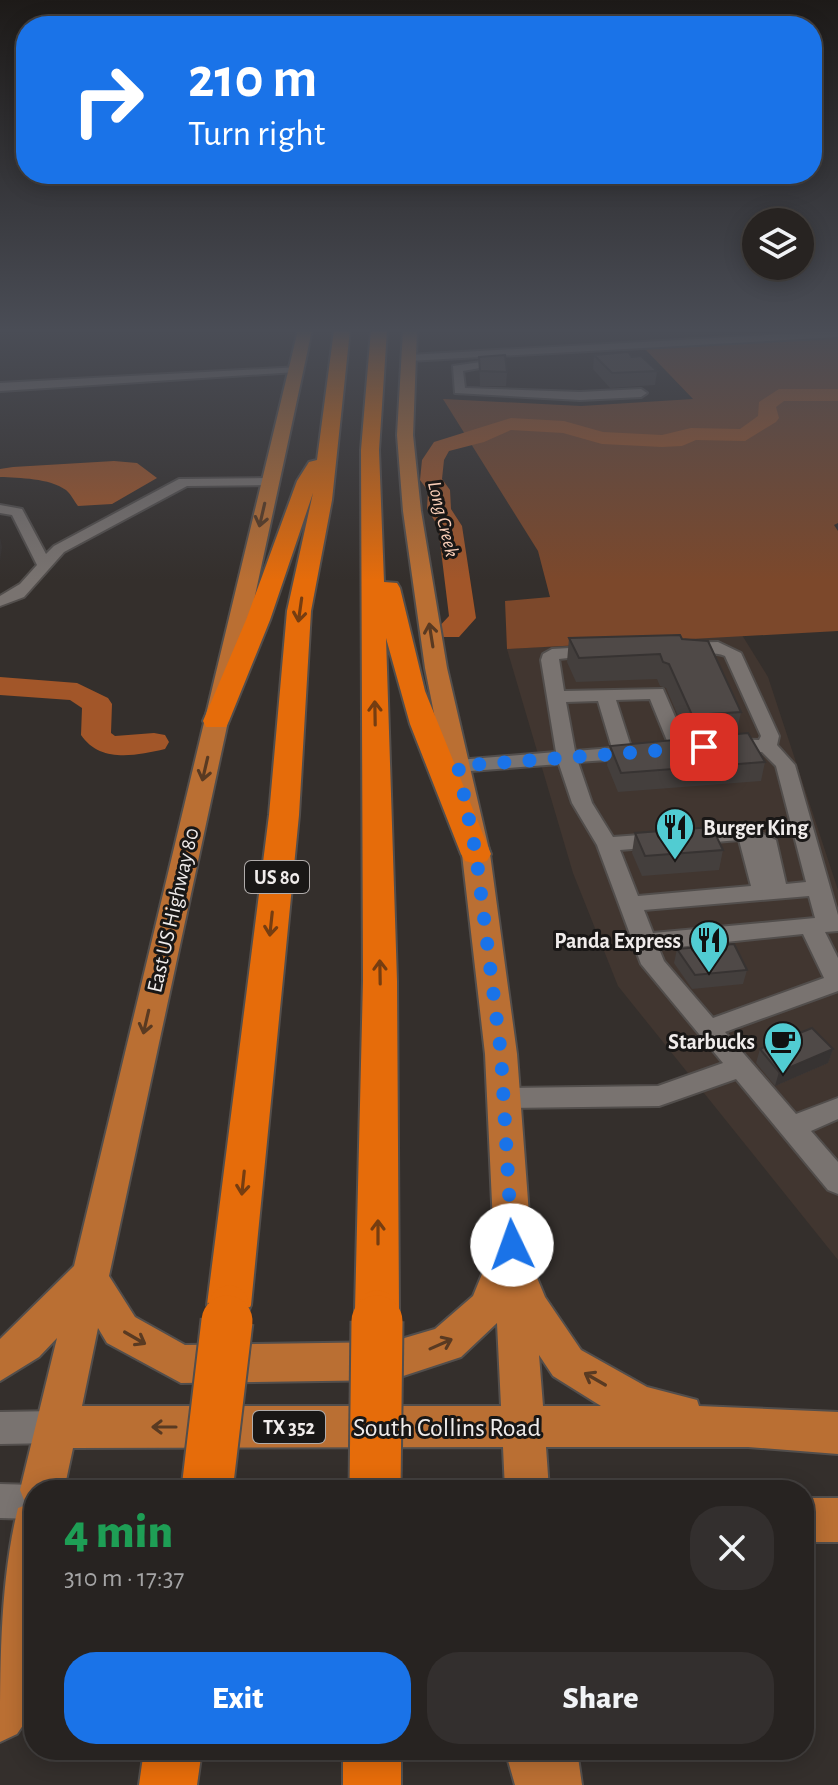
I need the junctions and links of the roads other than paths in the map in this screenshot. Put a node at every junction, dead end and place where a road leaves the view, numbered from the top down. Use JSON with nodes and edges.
{"nodes":[{"id":1,"x":286,"y":413,"type":"edge"},
{"id":2,"x":332,"y":413,"type":"edge"},
{"id":3,"x":373,"y":413,"type":"edge"},
{"id":4,"x":406,"y":413,"type":"edge"},
{"id":5,"x":327,"y":450,"type":"junction"},
{"id":6,"x":370,"y":450,"type":"junction"},
{"id":7,"x":270,"y":482,"type":"junction"},
{"id":8,"x":0,"y":509,"type":"edge"},
{"id":9,"x":43,"y":563,"type":"junction"},
{"id":10,"x":0,"y":601,"type":"edge"},
{"id":11,"x":654,"y":649,"type":"edge"},
{"id":12,"x":623,"y":650,"type":"edge"},
{"id":13,"x":606,"y":696,"type":"junction"},
{"id":14,"x":556,"y":697,"type":"junction"},
{"id":15,"x":216,"y":721,"type":"junction"},
{"id":16,"x":767,"y":746,"type":"junction"},
{"id":17,"x":694,"y":748,"type":"junction"},
{"id":18,"x":623,"y":753,"type":"junction"},
{"id":19,"x":566,"y":758,"type":"junction"},
{"id":20,"x":458,"y":766,"type":"junction"},
{"id":21,"x":607,"y":844,"type":"junction"},
{"id":22,"x":476,"y":854,"type":"junction"},
{"id":23,"x":818,"y":888,"type":"junction"},
{"id":24,"x":771,"y":892,"type":"junction"},
{"id":25,"x":630,"y":904,"type":"junction"},
{"id":26,"x":825,"y":924,"type":"edge"},
{"id":27,"x":645,"y":942,"type":"junction"},
{"id":28,"x":838,"y":982,"type":"edge"},
{"id":29,"x":708,"y":1029,"type":"junction"},
{"id":30,"x":741,"y":1067,"type":"junction"},
{"id":31,"x":504,"y":1098,"type":"junction"},
{"id":32,"x":838,"y":1108,"type":"edge"},
{"id":33,"x":792,"y":1127,"type":"junction"},
{"id":34,"x":838,"y":1182,"type":"edge"},
{"id":35,"x":512,"y":1245,"type":"junction"},
{"id":36,"x":89,"y":1277,"type":"junction"},
{"id":37,"x":0,"y":1362,"type":"edge"},
{"id":38,"x":748,"y":1426,"type":"junction"},
{"id":39,"x":56,"y":1427,"type":"junction"},
{"id":40,"x":522,"y":1427,"type":"junction"},
{"id":41,"x":0,"y":1428,"type":"edge"},
{"id":42,"x":838,"y":1433,"type":"edge"},
{"id":43,"x":44,"y":1480,"type":"edge"},
{"id":44,"x":208,"y":1480,"type":"edge"},
{"id":45,"x":375,"y":1480,"type":"edge"},
{"id":46,"x":526,"y":1480,"type":"edge"},
{"id":47,"x":0,"y":1501,"type":"edge"},
{"id":48,"x":24,"y":1502,"type":"edge"},
{"id":49,"x":814,"y":1520,"type":"edge"},
{"id":50,"x":838,"y":1520,"type":"edge"},
{"id":51,"x":24,"y":1569,"type":"edge"},
{"id":52,"x":0,"y":1677,"type":"edge"},
{"id":53,"x":24,"y":1680,"type":"edge"},
{"id":54,"x":0,"y":1717,"type":"edge"},
{"id":55,"x":172,"y":1760,"type":"edge"},
{"id":56,"x":372,"y":1760,"type":"edge"},
{"id":57,"x":533,"y":1760,"type":"edge"},
{"id":58,"x":553,"y":1760,"type":"edge"},
{"id":59,"x":566,"y":1760,"type":"edge"},
{"id":60,"x":168,"y":1785,"type":"edge"},
{"id":61,"x":372,"y":1785,"type":"edge"},
{"id":62,"x":541,"y":1785,"type":"edge"},
{"id":63,"x":556,"y":1785,"type":"edge"},
{"id":64,"x":565,"y":1785,"type":"edge"}],
"edges":[{"from":1,"to":7,"type":"main road","name":"East US Highway 80"},
{"from":2,"to":5,"type":"highway","number":"US 80"},
{"from":3,"to":6,"type":"highway"},
{"from":20,"to":4,"type":"main road","one_way":true},
{"from":5,"to":15,"type":"highway"},
{"from":5,"to":44,"type":"highway","number":"US 80","one_way":true,"bridge":true},
{"from":6,"to":22,"type":"highway"},
{"from":45,"to":6,"type":"highway","one_way":true,"bridge":true},
{"from":7,"to":9,"type":"street"},
{"from":7,"to":15,"type":"main road","name":"East US Highway 80","one_way":true},
{"from":8,"to":9,"type":"street"},
{"from":9,"to":10,"type":"street"},
{"from":11,"to":16,"type":"street"},
{"from":12,"to":14,"type":"street"},
{"from":13,"to":14,"type":"street"},
{"from":13,"to":17,"type":"street"},
{"from":13,"to":18,"type":"street"},
{"from":14,"to":19,"type":"street"},
{"from":15,"to":36,"type":"main road","name":"East US Highway 80","one_way":true},
{"from":16,"to":17,"type":"street"},
{"from":16,"to":23,"type":"street"},
{"from":17,"to":18,"type":"street"},
{"from":18,"to":19,"type":"street"},
{"from":19,"to":20,"type":"street"},
{"from":19,"to":21,"type":"street"},
{"from":20,"to":22,"type":"main road"},
{"from":21,"to":24,"type":"street"},
{"from":21,"to":25,"type":"street"},
{"from":22,"to":31,"type":"main road"},
{"from":23,"to":24,"type":"street"},
{"from":23,"to":26,"type":"street"},
{"from":24,"to":25,"type":"street"},
{"from":25,"to":27,"type":"street"},
{"from":26,"to":27,"type":"street"},
{"from":26,"to":28,"type":"street"},
{"from":27,"to":29,"type":"street"},
{"from":28,"to":29,"type":"street"},
{"from":29,"to":30,"type":"street"},
{"from":30,"to":31,"type":"street"},
{"from":30,"to":33,"type":"street"},
{"from":31,"to":35,"type":"main road"},
{"from":32,"to":33,"type":"street"},
{"from":33,"to":34,"type":"street"},
{"from":36,"to":35,"type":"main road","one_way":true},
{"from":38,"to":35,"type":"main road","one_way":true},
{"from":35,"to":40,"type":"main road"},
{"from":36,"to":37,"type":"main road"},
{"from":36,"to":39,"type":"main road","name":"East US Highway 80"},
{"from":38,"to":40,"type":"main road","name":"South Collins Road","number":"TX 352"},
{"from":38,"to":42,"type":"main road","name":"South Collins Road","number":"TX 352"},
{"from":40,"to":39,"type":"main road","name":"South Collins Road","number":"TX 352","one_way":true},
{"from":39,"to":41,"type":"street"},
{"from":39,"to":43,"type":"main road","name":"East US Highway 80"},
{"from":40,"to":46,"type":"main road"},
{"from":47,"to":48,"type":"street"},
{"from":49,"to":50,"type":"main road"},
{"from":51,"to":52,"type":"main road"},
{"from":53,"to":54,"type":"main road"},
{"from":55,"to":60,"type":"highway"},
{"from":56,"to":61,"type":"highway"},
{"from":57,"to":62,"type":"main road"},
{"from":58,"to":63,"type":"main road"},
{"from":59,"to":64,"type":"main road"}]}
